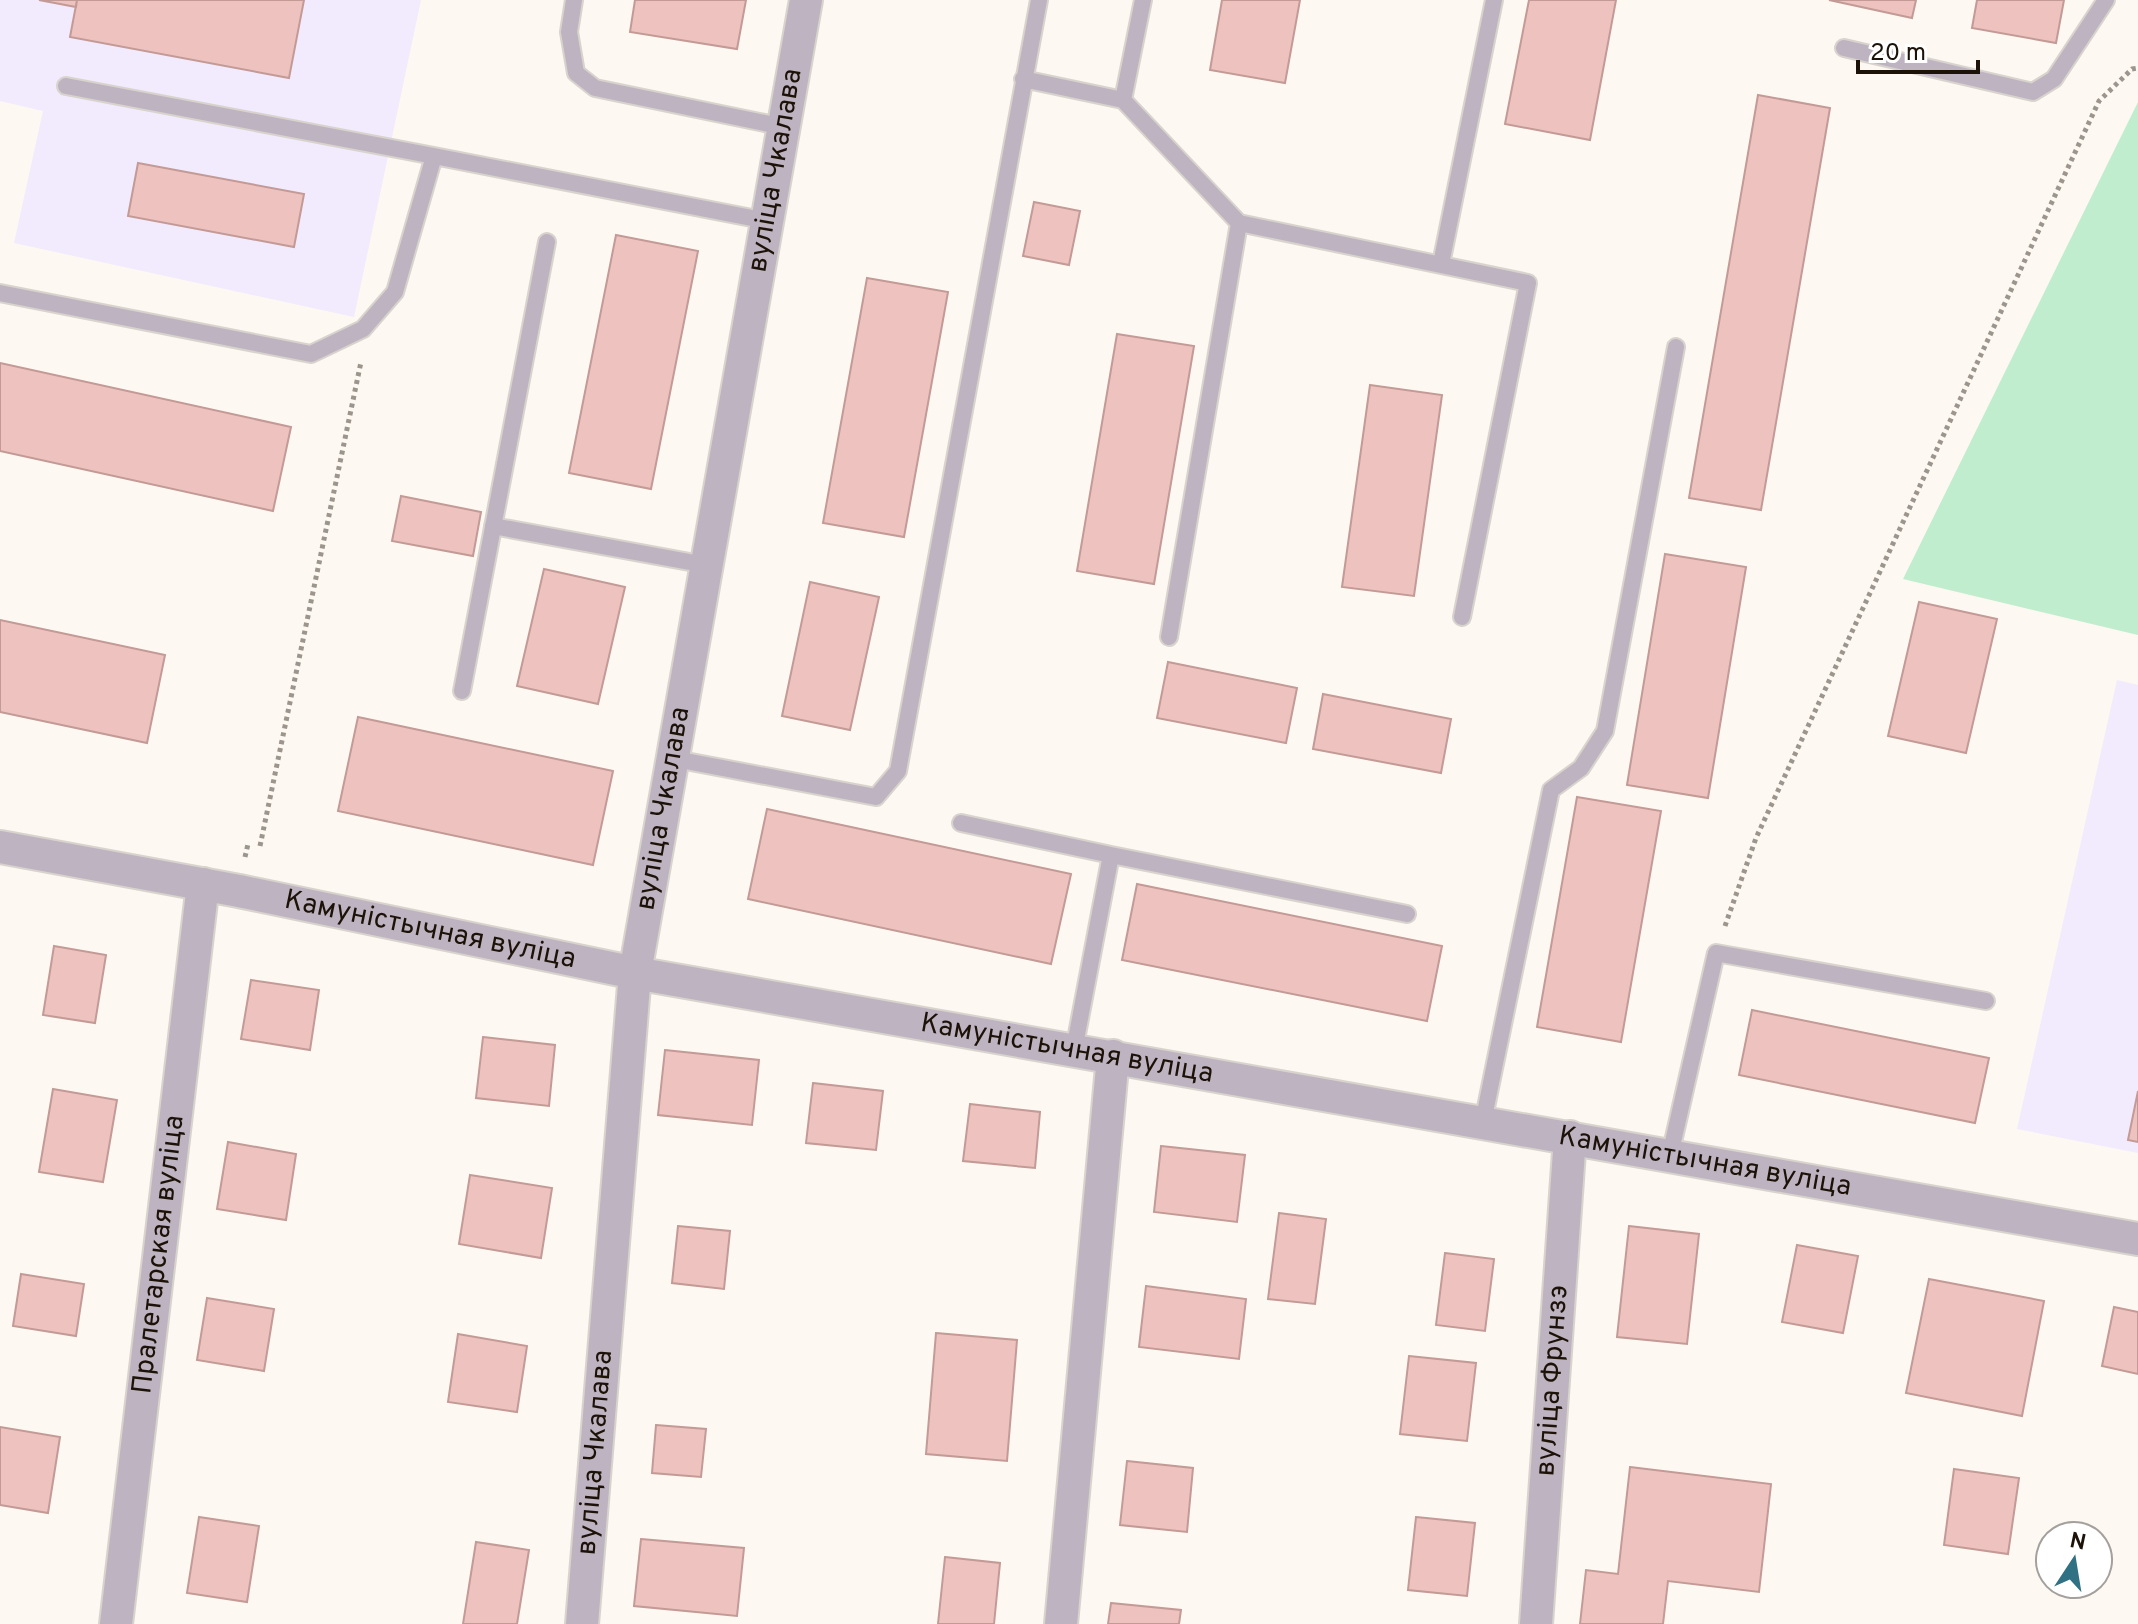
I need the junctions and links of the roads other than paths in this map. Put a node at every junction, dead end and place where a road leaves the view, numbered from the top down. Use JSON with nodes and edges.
{"nodes":[{"id":1,"x":574,"y":0,"type":"edge"},
{"id":2,"x":806,"y":0,"type":"edge"},
{"id":3,"x":1039,"y":0,"type":"edge"},
{"id":4,"x":1143,"y":0,"type":"edge"},
{"id":5,"x":1494,"y":0,"type":"edge"},
{"id":6,"x":2106,"y":0,"type":"edge"},
{"id":7,"x":1844,"y":48,"type":"dead end"},
{"id":8,"x":1023,"y":79,"type":"junction"},
{"id":9,"x":66,"y":86,"type":"dead end"},
{"id":10,"x":1123,"y":100,"type":"junction"},
{"id":11,"x":784,"y":127,"type":"junction"},
{"id":12,"x":434,"y":156,"type":"junction"},
{"id":13,"x":767,"y":221,"type":"junction"},
{"id":14,"x":1239,"y":223,"type":"junction"},
{"id":15,"x":547,"y":242,"type":"dead end"},
{"id":16,"x":1441,"y":264,"type":"junction"},
{"id":17,"x":0,"y":293,"type":"edge"},
{"id":18,"x":1676,"y":347,"type":"dead end"},
{"id":19,"x":493,"y":526,"type":"junction"},
{"id":20,"x":706,"y":565,"type":"junction"},
{"id":21,"x":1462,"y":617,"type":"dead end"},
{"id":22,"x":1169,"y":637,"type":"dead end"},
{"id":23,"x":462,"y":691,"type":"dead end"},
{"id":24,"x":675,"y":759,"type":"junction"},
{"id":25,"x":961,"y":823,"type":"dead end"},
{"id":26,"x":0,"y":847,"type":"edge"},
{"id":27,"x":1111,"y":855,"type":"junction"},
{"id":28,"x":203,"y":884,"type":"junction"},
{"id":29,"x":1407,"y":914,"type":"dead end"},
{"id":30,"x":635,"y":973,"type":"junction"},
{"id":31,"x":1986,"y":1001,"type":"dead end"},
{"id":32,"x":1074,"y":1050,"type":"junction"},
{"id":33,"x":1113,"y":1056,"type":"junction"},
{"id":34,"x":1483,"y":1122,"type":"junction"},
{"id":35,"x":1570,"y":1137,"type":"junction"},
{"id":36,"x":1670,"y":1155,"type":"junction"},
{"id":37,"x":2138,"y":1239,"type":"edge"},
{"id":38,"x":116,"y":1624,"type":"edge"},
{"id":39,"x":582,"y":1624,"type":"edge"},
{"id":40,"x":1061,"y":1624,"type":"edge"},
{"id":41,"x":1536,"y":1624,"type":"edge"}],
"edges":[{"from":1,"to":11,"type":"lane"},
{"from":2,"to":11,"type":"street","name":"вуліца Чкалава"},
{"from":3,"to":8,"type":"lane"},
{"from":4,"to":10,"type":"lane"},
{"from":5,"to":16,"type":"lane"},
{"from":6,"to":7,"type":"lane"},
{"from":8,"to":10,"type":"lane"},
{"from":8,"to":24,"type":"lane"},
{"from":9,"to":12,"type":"lane"},
{"from":10,"to":14,"type":"lane"},
{"from":11,"to":13,"type":"street","name":"вуліца Чкалава"},
{"from":12,"to":13,"type":"lane"},
{"from":12,"to":17,"type":"lane"},
{"from":13,"to":20,"type":"street","name":"вуліца Чкалава"},
{"from":14,"to":16,"type":"lane"},
{"from":14,"to":22,"type":"lane"},
{"from":15,"to":19,"type":"lane"},
{"from":16,"to":21,"type":"lane"},
{"from":18,"to":34,"type":"lane"},
{"from":19,"to":20,"type":"lane"},
{"from":19,"to":23,"type":"lane"},
{"from":20,"to":24,"type":"street","name":"вуліца Чкалава"},
{"from":24,"to":30,"type":"street","name":"вуліца Чкалава"},
{"from":25,"to":27,"type":"lane"},
{"from":26,"to":28,"type":"street","name":"Камуністычная вуліца"},
{"from":27,"to":29,"type":"lane"},
{"from":27,"to":32,"type":"lane"},
{"from":28,"to":30,"type":"street","name":"Камуністычная вуліца"},
{"from":28,"to":38,"type":"street","name":"Пралетарская вуліца"},
{"from":30,"to":32,"type":"street","name":"Камуністычная вуліца"},
{"from":30,"to":39,"type":"street","name":"вуліца Чкалава"},
{"from":31,"to":36,"type":"lane"},
{"from":32,"to":33,"type":"street","name":"Камуністычная вуліца"},
{"from":33,"to":34,"type":"street","name":"Камуністычная вуліца"},
{"from":33,"to":40,"type":"street"},
{"from":34,"to":35,"type":"street","name":"Камуністычная вуліца"},
{"from":35,"to":36,"type":"street","name":"Камуністычная вуліца"},
{"from":35,"to":41,"type":"street","name":"вуліца Фрунзэ"},
{"from":36,"to":37,"type":"street","name":"Камуністычная вуліца"}]}
